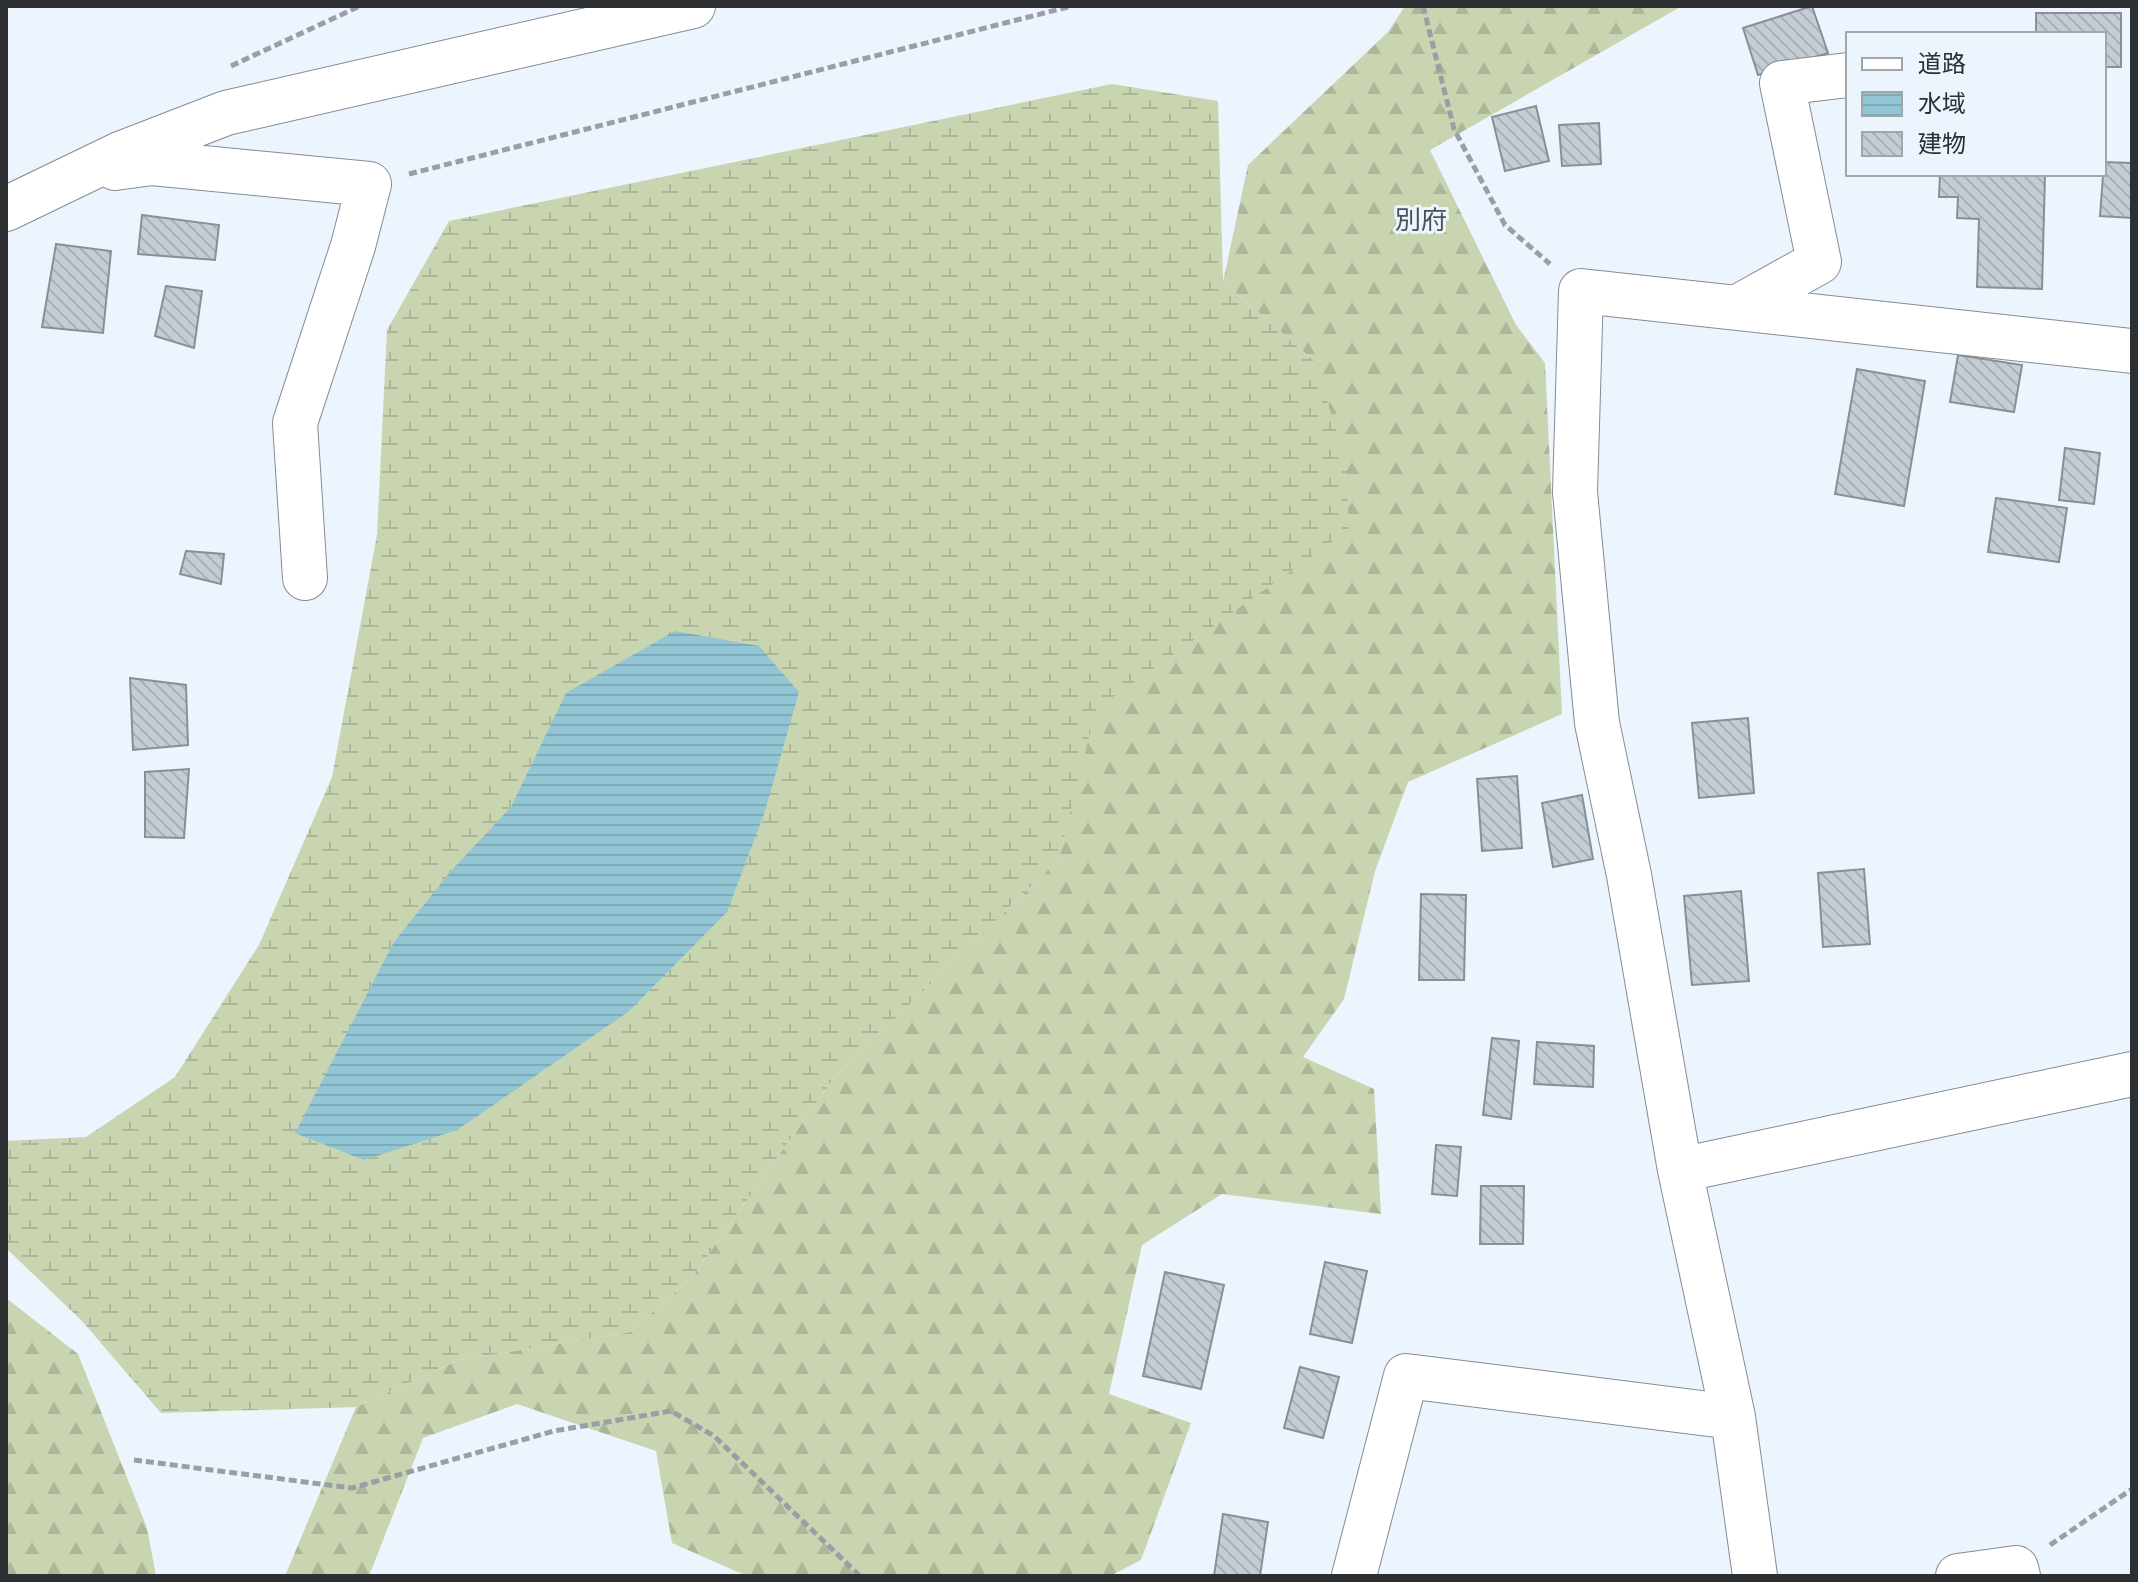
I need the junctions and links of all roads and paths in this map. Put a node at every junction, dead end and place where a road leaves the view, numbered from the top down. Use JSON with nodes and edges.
{"nodes":[{"id":1,"x":693,"y":6,"type":"edge"},
{"id":2,"x":1072,"y":6,"type":"edge"},
{"id":3,"x":1423,"y":6,"type":"edge"},
{"id":4,"x":1846,"y":75,"type":"edge"},
{"id":5,"x":88,"y":171,"type":"junction"},
{"id":6,"x":369,"y":184,"type":"junction"},
{"id":7,"x":6,"y":209,"type":"edge"},
{"id":8,"x":1819,"y":262,"type":"junction"},
{"id":9,"x":1581,"y":291,"type":"junction"},
{"id":10,"x":1738,"y":307,"type":"junction"},
{"id":11,"x":1837,"y":318,"type":"junction"},
{"id":12,"x":2132,"y":351,"type":"edge"},
{"id":13,"x":305,"y":578,"type":"dead end"},
{"id":14,"x":2132,"y":1074,"type":"edge"},
{"id":15,"x":1680,"y":1170,"type":"junction"},
{"id":16,"x":1733,"y":1417,"type":"junction"},
{"id":17,"x":134,"y":1460,"type":"dead end"},
{"id":18,"x":2132,"y":1489,"type":"edge"},
{"id":19,"x":2017,"y":1572,"type":"edge"},
{"id":20,"x":860,"y":1576,"type":"edge"},
{"id":21,"x":1354,"y":1576,"type":"edge"},
{"id":22,"x":1755,"y":1576,"type":"edge"},
{"id":23,"x":1958,"y":1576,"type":"edge"}],
"edges":[{"from":1,"to":5,"type":"street"},
{"from":2,"to":6,"type":"path"},
{"from":3,"to":9,"type":"path"},
{"from":4,"to":8,"type":"street"},
{"from":5,"to":6,"type":"street"},
{"from":5,"to":7,"type":"street"},
{"from":6,"to":13,"type":"street"},
{"from":8,"to":10,"type":"street"},
{"from":8,"to":11,"type":"street"},
{"from":9,"to":10,"type":"street"},
{"from":9,"to":15,"type":"street"},
{"from":10,"to":11,"type":"street"},
{"from":11,"to":12,"type":"street"},
{"from":14,"to":15,"type":"street"},
{"from":15,"to":16,"type":"street"},
{"from":16,"to":21,"type":"street"},
{"from":16,"to":22,"type":"street"},
{"from":17,"to":20,"type":"path"},
{"from":18,"to":19,"type":"path"},
{"from":19,"to":23,"type":"street"}]}
